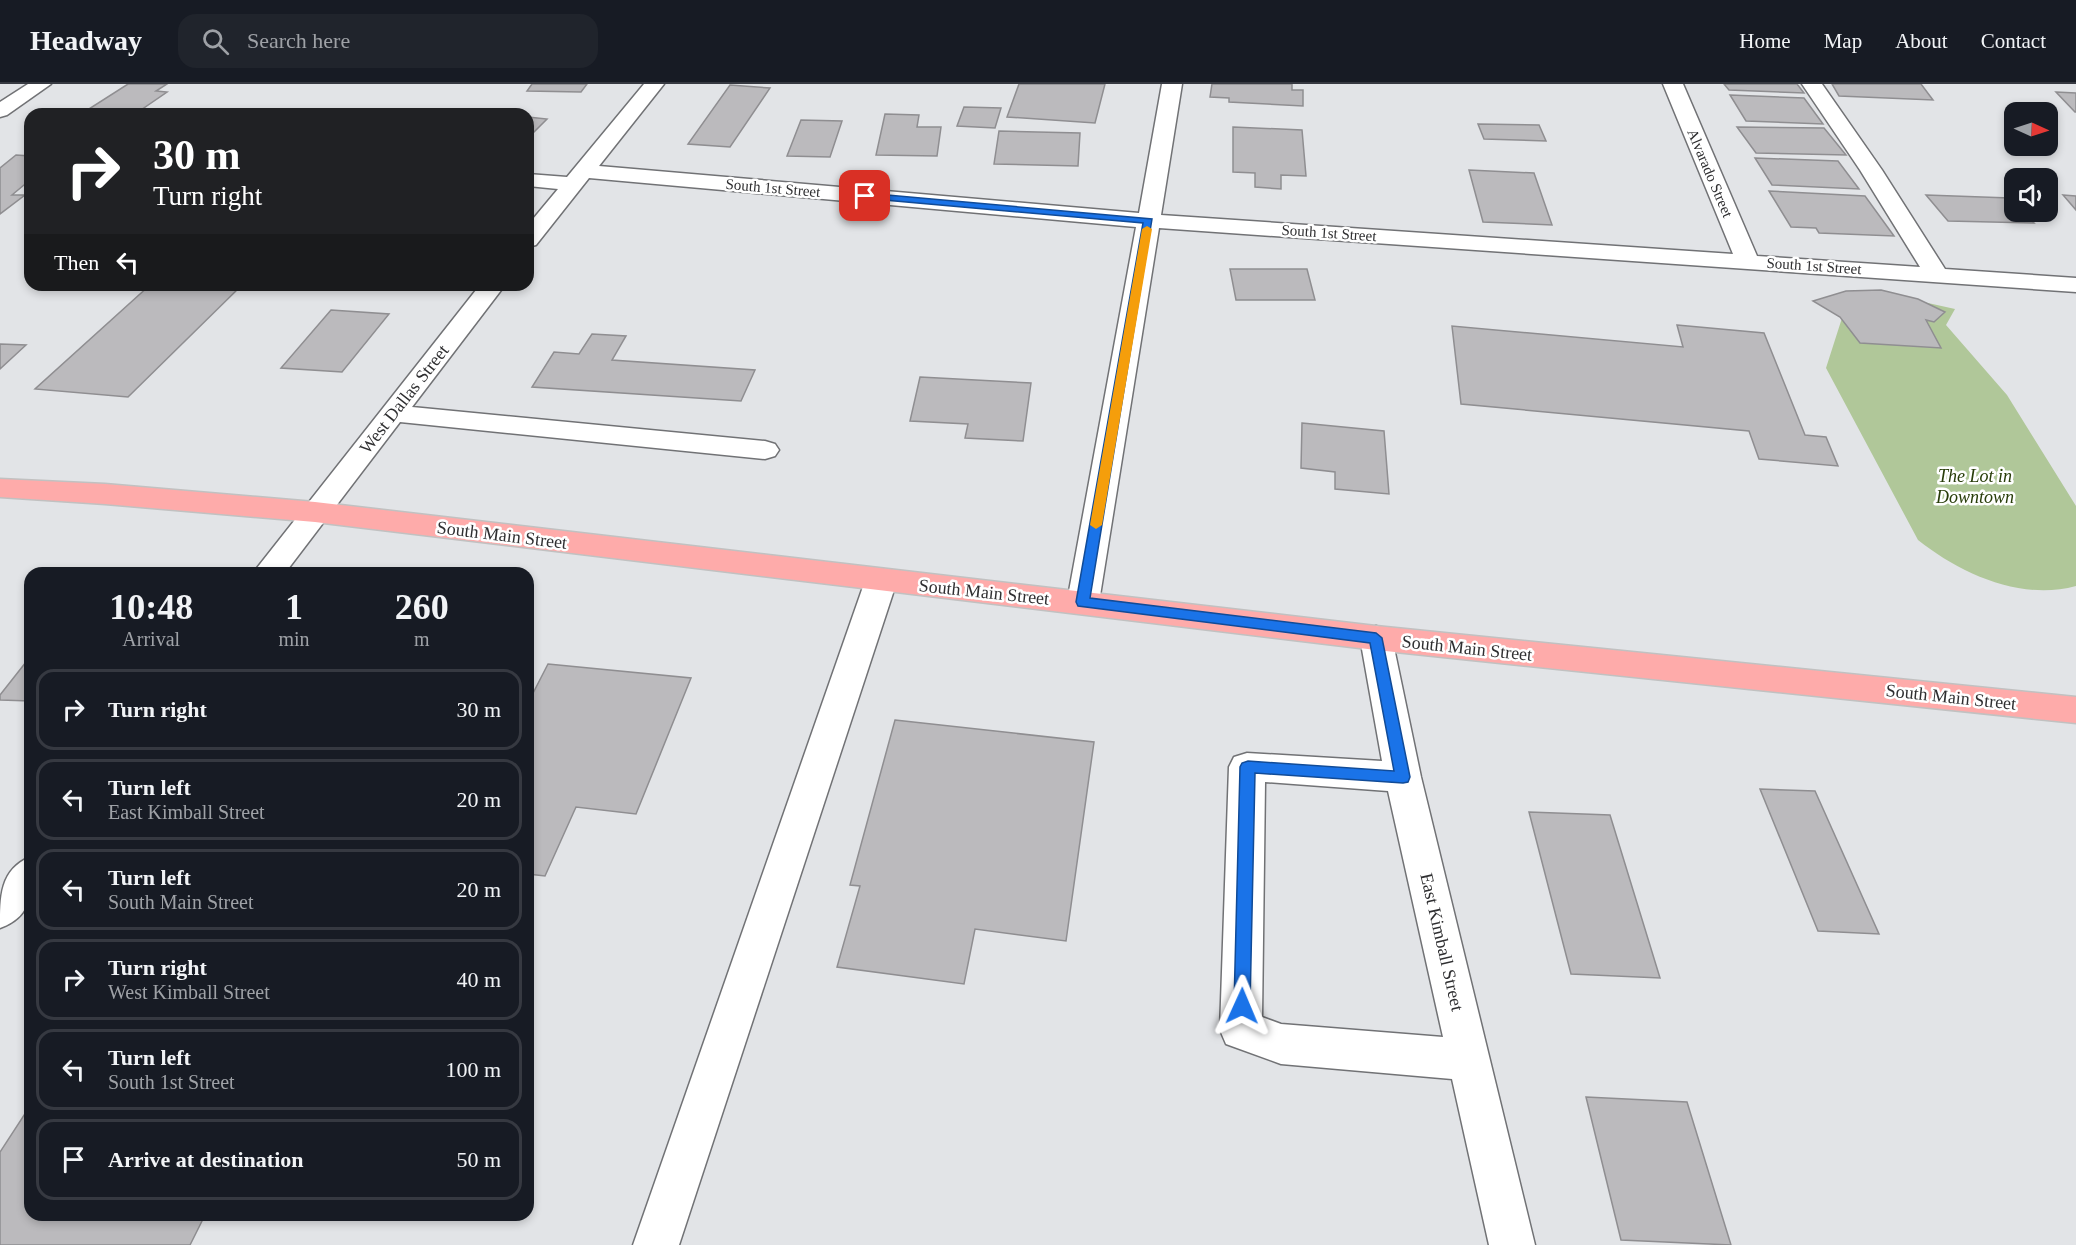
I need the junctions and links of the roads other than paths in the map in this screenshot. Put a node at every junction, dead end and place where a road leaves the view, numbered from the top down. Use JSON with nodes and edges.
{"nodes":[{"id":1,"x":41,"y":84,"type":"edge"},
{"id":2,"x":654,"y":84,"type":"edge"},
{"id":3,"x":1172,"y":84,"type":"edge"},
{"id":4,"x":1672,"y":84,"type":"edge"},
{"id":5,"x":1812,"y":84,"type":"edge"},
{"id":6,"x":2,"y":108,"type":"edge"},
{"id":7,"x":577,"y":178,"type":"junction"},
{"id":8,"x":534,"y":180,"type":"edge"},
{"id":9,"x":1148,"y":221,"type":"junction"},
{"id":10,"x":534,"y":232,"type":"edge"},
{"id":11,"x":1748,"y":262,"type":"junction"},
{"id":12,"x":1937,"y":275,"type":"junction"},
{"id":13,"x":2076,"y":285,"type":"edge"},
{"id":14,"x":488,"y":291,"type":"edge"},
{"id":15,"x":392,"y":414,"type":"junction"},
{"id":16,"x":765,"y":450,"type":"dead end"},
{"id":17,"x":0,"y":488,"type":"edge"},
{"id":18,"x":315,"y":512,"type":"junction"},
{"id":19,"x":272,"y":567,"type":"edge"},
{"id":20,"x":881,"y":581,"type":"junction"},
{"id":21,"x":1083,"y":602,"type":"junction"},
{"id":22,"x":1376,"y":638,"type":"junction"},
{"id":23,"x":2076,"y":710,"type":"edge"},
{"id":24,"x":1403,"y":777,"type":"junction"},
{"id":25,"x":24,"y":881,"type":"edge"},
{"id":26,"x":0,"y":911,"type":"edge"},
{"id":27,"x":1469,"y":1060,"type":"junction"},
{"id":28,"x":656,"y":1245,"type":"edge"},
{"id":29,"x":1512,"y":1245,"type":"edge"}],
"edges":[{"from":1,"to":6,"type":"street"},
{"from":2,"to":7,"type":"street"},
{"from":3,"to":9,"type":"street"},
{"from":4,"to":11,"type":"street","name":"Alvarado Street"},
{"from":5,"to":12,"type":"street"},
{"from":7,"to":8,"type":"street","name":"South 1st Street"},
{"from":7,"to":9,"type":"street","name":"South 1st Street"},
{"from":7,"to":10,"type":"street"},
{"from":9,"to":11,"type":"street","name":"South 1st Street"},
{"from":9,"to":21,"type":"street"},
{"from":11,"to":12,"type":"street","name":"South 1st Street"},
{"from":12,"to":13,"type":"street","name":"South 1st Street"},
{"from":14,"to":15,"type":"street","name":"West Dallas Street"},
{"from":15,"to":16,"type":"street"},
{"from":15,"to":18,"type":"street","name":"West Dallas Street"},
{"from":17,"to":18,"type":"main road","name":"South Main Street"},
{"from":18,"to":19,"type":"street","name":"West Dallas Street"},
{"from":18,"to":20,"type":"main road","name":"South Main Street"},
{"from":20,"to":21,"type":"main road","name":"South Main Street"},
{"from":20,"to":28,"type":"street"},
{"from":21,"to":22,"type":"main road","name":"South Main Street"},
{"from":22,"to":23,"type":"main road","name":"South Main Street"},
{"from":22,"to":24,"type":"street","name":"East Kimball Street"},
{"from":24,"to":27,"type":"street","name":"East Kimball Street"},
{"from":24,"to":27,"type":"street"},
{"from":25,"to":26,"type":"street"},
{"from":27,"to":29,"type":"street","name":"East Kimball Street"}]}
